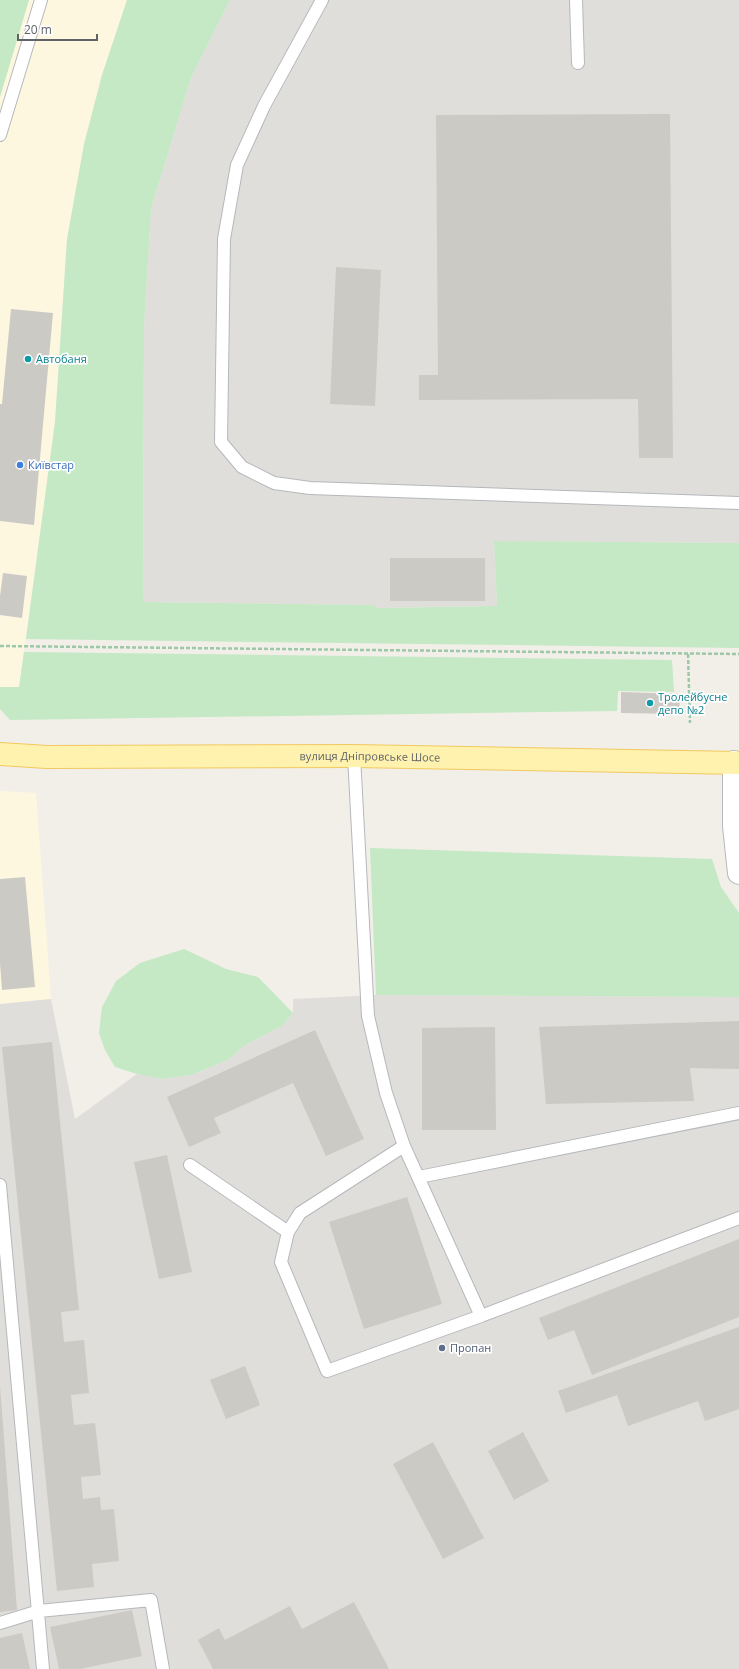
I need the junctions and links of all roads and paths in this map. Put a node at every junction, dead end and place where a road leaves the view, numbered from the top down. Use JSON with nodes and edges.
{"nodes":[{"id":1,"x":40,"y":0,"type":"edge"},
{"id":2,"x":322,"y":0,"type":"edge"},
{"id":3,"x":576,"y":0,"type":"edge"},
{"id":4,"x":578,"y":63,"type":"dead end"},
{"id":5,"x":0,"y":135,"type":"edge"},
{"id":6,"x":739,"y":503,"type":"edge"},
{"id":7,"x":0,"y":646,"type":"edge"},
{"id":8,"x":688,"y":654,"type":"junction"},
{"id":9,"x":739,"y":654,"type":"edge"},
{"id":10,"x":690,"y":723,"type":"dead end"},
{"id":11,"x":0,"y":754,"type":"edge"},
{"id":12,"x":354,"y":756,"type":"junction"},
{"id":13,"x":736,"y":762,"type":"edge"},
{"id":14,"x":739,"y":873,"type":"edge"},
{"id":15,"x":739,"y":1113,"type":"edge"},
{"id":16,"x":404,"y":1146,"type":"junction"},
{"id":17,"x":190,"y":1165,"type":"dead end"},
{"id":18,"x":419,"y":1177,"type":"junction"},
{"id":19,"x":0,"y":1185,"type":"edge"},
{"id":20,"x":739,"y":1218,"type":"edge"},
{"id":21,"x":288,"y":1232,"type":"junction"},
{"id":22,"x":481,"y":1316,"type":"junction"},
{"id":23,"x":39,"y":1611,"type":"junction"},
{"id":24,"x":0,"y":1623,"type":"edge"},
{"id":25,"x":44,"y":1669,"type":"edge"},
{"id":26,"x":163,"y":1669,"type":"edge"}],
"edges":[{"from":1,"to":5,"type":"lane"},
{"from":2,"to":6,"type":"lane"},
{"from":3,"to":4,"type":"lane"},
{"from":7,"to":8,"type":"path"},
{"from":8,"to":9,"type":"path"},
{"from":8,"to":10,"type":"path"},
{"from":11,"to":12,"type":"main road","name":"вулиця Дніпровське Шосе"},
{"from":12,"to":13,"type":"main road","name":"вулиця Дніпровське Шосе"},
{"from":12,"to":16,"type":"lane"},
{"from":13,"to":14,"type":"street"},
{"from":15,"to":18,"type":"lane"},
{"from":16,"to":18,"type":"lane"},
{"from":16,"to":21,"type":"lane"},
{"from":17,"to":21,"type":"lane"},
{"from":18,"to":22,"type":"lane"},
{"from":19,"to":23,"type":"lane"},
{"from":20,"to":22,"type":"lane"},
{"from":21,"to":22,"type":"lane"},
{"from":23,"to":24,"type":"lane"},
{"from":23,"to":25,"type":"lane"},
{"from":23,"to":26,"type":"lane"}]}
